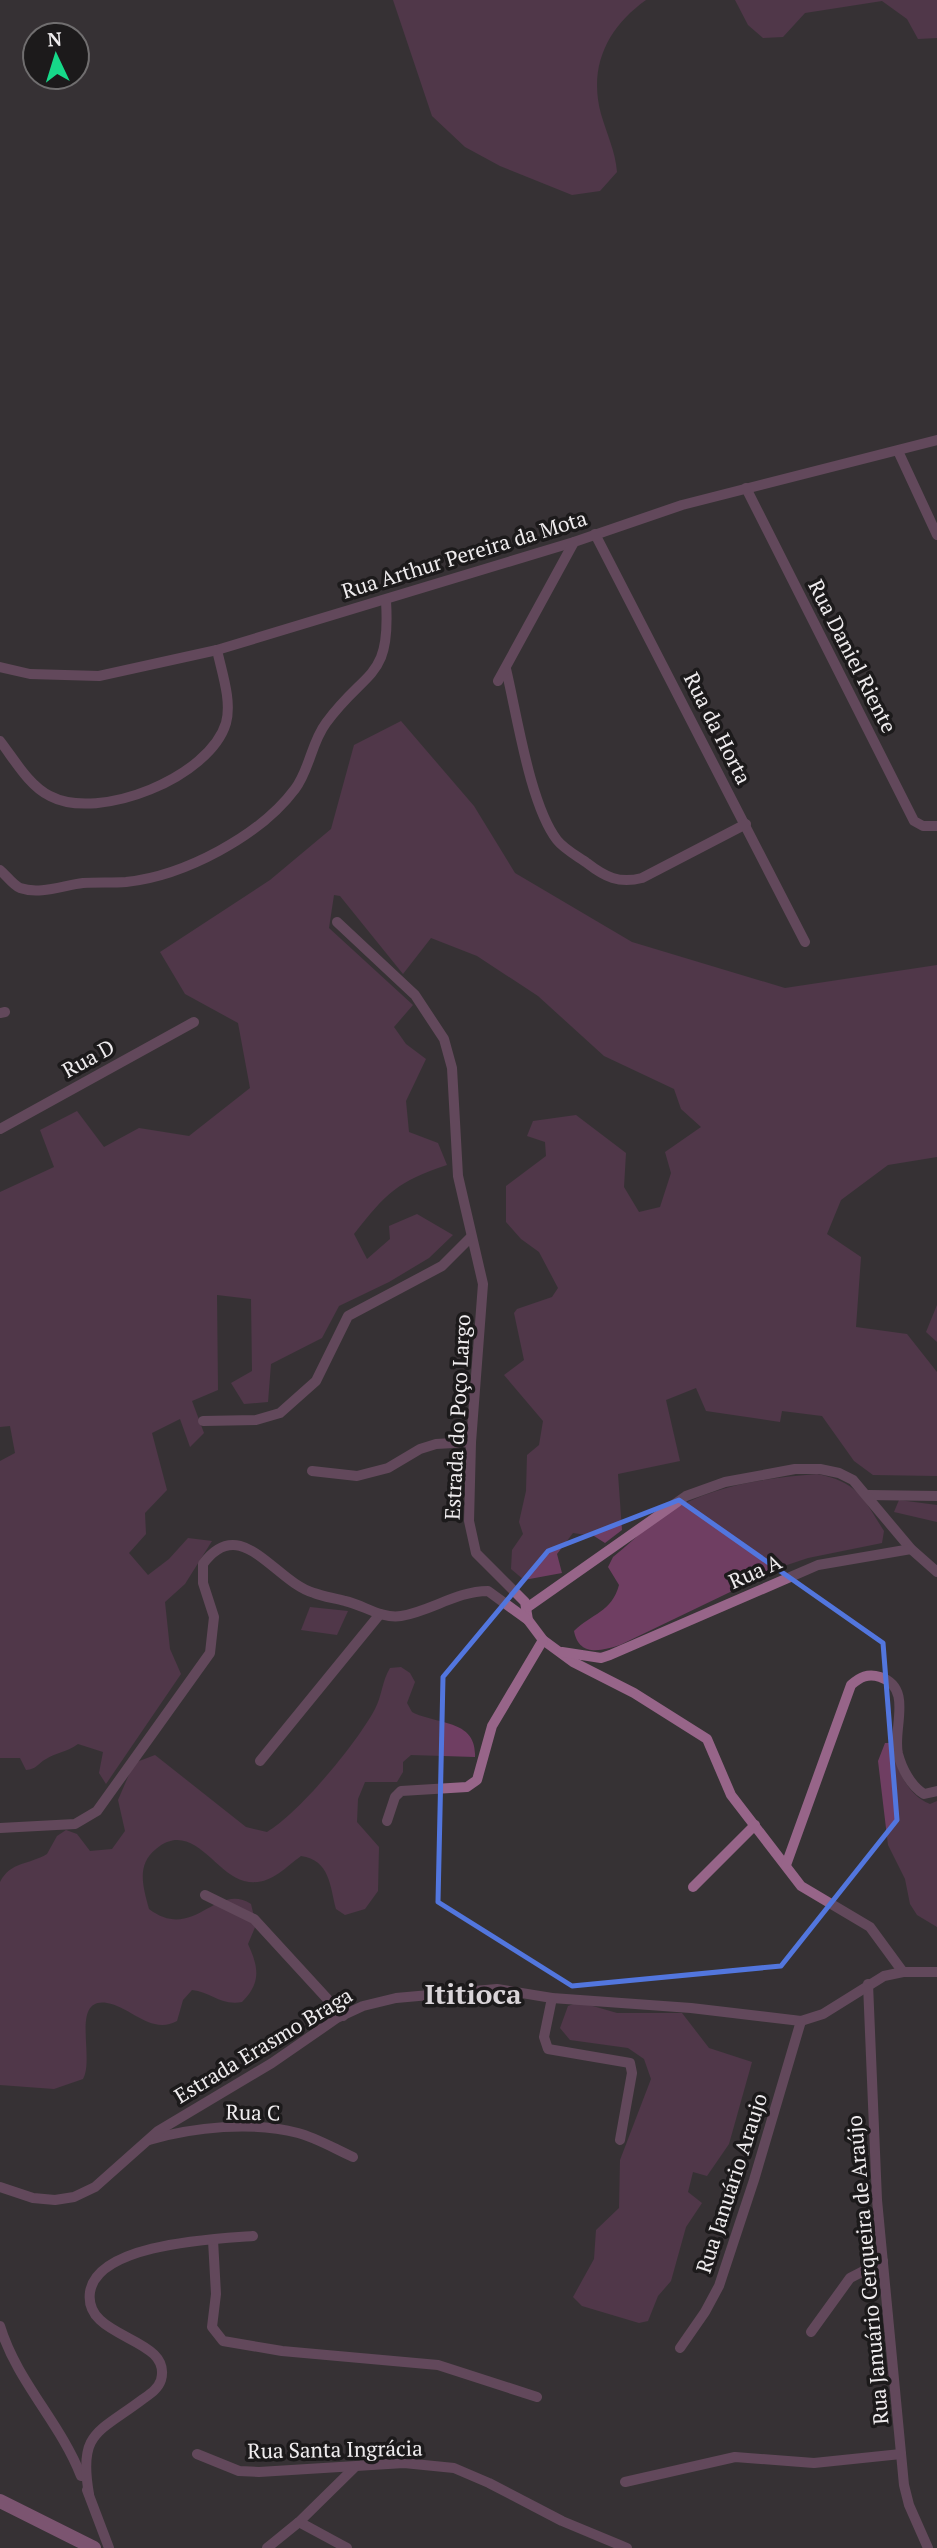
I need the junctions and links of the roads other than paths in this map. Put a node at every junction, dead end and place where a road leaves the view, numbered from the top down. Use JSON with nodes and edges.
{"nodes":[{"id":1,"x":937,"y":440,"type":"edge"},
{"id":2,"x":898,"y":451,"type":"junction"},
{"id":3,"x":747,"y":488,"type":"junction"},
{"id":4,"x":595,"y":534,"type":"junction"},
{"id":5,"x":937,"y":535,"type":"edge"},
{"id":6,"x":574,"y":542,"type":"junction"},
{"id":7,"x":386,"y":601,"type":"junction"},
{"id":8,"x":217,"y":650,"type":"junction"},
{"id":9,"x":0,"y":667,"type":"edge"},
{"id":10,"x":506,"y":669,"type":"junction"},
{"id":11,"x":498,"y":681,"type":"dead end"},
{"id":12,"x":0,"y":741,"type":"edge"},
{"id":13,"x":746,"y":824,"type":"junction"},
{"id":14,"x":937,"y":826,"type":"edge"},
{"id":15,"x":0,"y":870,"type":"edge"},
{"id":16,"x":337,"y":922,"type":"dead end"},
{"id":17,"x":804,"y":942,"type":"dead end"},
{"id":18,"x":194,"y":1022,"type":"dead end"},
{"id":19,"x":0,"y":1129,"type":"edge"},
{"id":20,"x":470,"y":1238,"type":"junction"},
{"id":21,"x":203,"y":1421,"type":"dead end"},
{"id":22,"x":471,"y":1442,"type":"junction"},
{"id":23,"x":312,"y":1471,"type":"dead end"},
{"id":24,"x":868,"y":1495,"type":"junction"},
{"id":25,"x":937,"y":1496,"type":"edge"},
{"id":26,"x":911,"y":1549,"type":"junction"},
{"id":27,"x":937,"y":1572,"type":"edge"},
{"id":28,"x":528,"y":1607,"type":"junction"},
{"id":29,"x":380,"y":1614,"type":"junction"},
{"id":30,"x":528,"y":1620,"type":"junction"},
{"id":31,"x":543,"y":1640,"type":"junction"},
{"id":32,"x":558,"y":1651,"type":"junction"},
{"id":33,"x":260,"y":1761,"type":"dead end"},
{"id":34,"x":937,"y":1791,"type":"edge"},
{"id":35,"x":387,"y":1821,"type":"dead end"},
{"id":36,"x":755,"y":1825,"type":"junction"},
{"id":37,"x":0,"y":1828,"type":"edge"},
{"id":38,"x":786,"y":1864,"type":"junction"},
{"id":39,"x":693,"y":1886,"type":"dead end"},
{"id":40,"x":205,"y":1895,"type":"dead end"},
{"id":41,"x":903,"y":1972,"type":"junction"},
{"id":42,"x":937,"y":1972,"type":"edge"},
{"id":43,"x":869,"y":1983,"type":"junction"},
{"id":44,"x":552,"y":1998,"type":"junction"},
{"id":45,"x":342,"y":2016,"type":"junction"},
{"id":46,"x":801,"y":2021,"type":"junction"},
{"id":47,"x":148,"y":2140,"type":"junction"},
{"id":48,"x":620,"y":2140,"type":"dead end"},
{"id":49,"x":353,"y":2157,"type":"dead end"},
{"id":50,"x":0,"y":2187,"type":"edge"},
{"id":51,"x":253,"y":2236,"type":"dead end"},
{"id":52,"x":213,"y":2240,"type":"junction"},
{"id":53,"x":883,"y":2261,"type":"junction"},
{"id":54,"x":0,"y":2326,"type":"edge"},
{"id":55,"x":811,"y":2332,"type":"dead end"},
{"id":56,"x":680,"y":2348,"type":"dead end"},
{"id":57,"x":537,"y":2397,"type":"dead end"},
{"id":58,"x":197,"y":2454,"type":"dead end"},
{"id":59,"x":901,"y":2454,"type":"junction"},
{"id":60,"x":354,"y":2468,"type":"junction"},
{"id":61,"x":625,"y":2482,"type":"dead end"},
{"id":62,"x":89,"y":2494,"type":"junction"},
{"id":63,"x":0,"y":2501,"type":"edge"},
{"id":64,"x":299,"y":2522,"type":"junction"},
{"id":65,"x":94,"y":2548,"type":"edge"},
{"id":66,"x":109,"y":2548,"type":"edge"},
{"id":67,"x":267,"y":2548,"type":"edge"},
{"id":68,"x":347,"y":2548,"type":"edge"},
{"id":69,"x":627,"y":2548,"type":"edge"},
{"id":70,"x":928,"y":2548,"type":"edge"}],
"edges":[{"from":1,"to":2,"type":"street","name":"Rua Arthur Pereira da Mota"},
{"from":2,"to":3,"type":"street","name":"Rua Arthur Pereira da Mota"},
{"from":2,"to":5,"type":"street"},
{"from":3,"to":4,"type":"street","name":"Rua Arthur Pereira da Mota"},
{"from":3,"to":14,"type":"street","name":"Rua Daniel Riente"},
{"from":4,"to":6,"type":"street","name":"Rua Arthur Pereira da Mota"},
{"from":4,"to":13,"type":"street","name":"Rua da Horta"},
{"from":6,"to":7,"type":"street","name":"Rua Arthur Pereira da Mota"},
{"from":6,"to":10,"type":"street"},
{"from":7,"to":8,"type":"street","name":"Rua Arthur Pereira da Mota"},
{"from":7,"to":15,"type":"street"},
{"from":8,"to":9,"type":"street","name":"Rua Arthur Pereira da Mota"},
{"from":8,"to":12,"type":"street"},
{"from":10,"to":11,"type":"street"},
{"from":10,"to":13,"type":"street"},
{"from":13,"to":17,"type":"street","name":"Rua da Horta"},
{"from":16,"to":20,"type":"street","name":"Estrada do Poço Largo"},
{"from":18,"to":19,"type":"street","name":"Rua D"},
{"from":20,"to":21,"type":"street"},
{"from":20,"to":22,"type":"street","name":"Estrada do Poço Largo"},
{"from":22,"to":23,"type":"street"},
{"from":22,"to":28,"type":"street","name":"Estrada do Poço Largo"},
{"from":24,"to":25,"type":"street"},
{"from":24,"to":26,"type":"street"},
{"from":24,"to":28,"type":"street"},
{"from":26,"to":27,"type":"street"},
{"from":26,"to":32,"type":"street","name":"Rua A"},
{"from":28,"to":30,"type":"street"},
{"from":29,"to":30,"type":"street"},
{"from":29,"to":33,"type":"street"},
{"from":29,"to":37,"type":"street"},
{"from":30,"to":31,"type":"street"},
{"from":31,"to":32,"type":"street"},
{"from":31,"to":35,"type":"street"},
{"from":32,"to":36,"type":"street"},
{"from":34,"to":38,"type":"street"},
{"from":36,"to":38,"type":"street"},
{"from":36,"to":39,"type":"street"},
{"from":38,"to":41,"type":"street"},
{"from":40,"to":45,"type":"street"},
{"from":41,"to":42,"type":"street","name":"Estrada Erasmo Braga"},
{"from":41,"to":43,"type":"street","name":"Estrada Erasmo Braga"},
{"from":43,"to":46,"type":"street","name":"Estrada Erasmo Braga"},
{"from":43,"to":53,"type":"street","name":"Rua Januário Cerqueira de Araújo"},
{"from":44,"to":45,"type":"street","name":"Estrada Erasmo Braga"},
{"from":44,"to":46,"type":"street","name":"Estrada Erasmo Braga"},
{"from":44,"to":48,"type":"street"},
{"from":45,"to":47,"type":"street","name":"Estrada Erasmo Braga"},
{"from":46,"to":56,"type":"street","name":"Rua Januário Araujo"},
{"from":47,"to":49,"type":"street","name":"Rua C"},
{"from":47,"to":50,"type":"street","name":"Estrada Erasmo Braga"},
{"from":51,"to":52,"type":"street"},
{"from":52,"to":57,"type":"street"},
{"from":52,"to":62,"type":"street"},
{"from":53,"to":55,"type":"street"},
{"from":53,"to":59,"type":"street","name":"Rua Januário Cerqueira de Araújo"},
{"from":54,"to":62,"type":"street"},
{"from":58,"to":60,"type":"street","name":"Rua Santa Ingrácia"},
{"from":59,"to":61,"type":"street"},
{"from":59,"to":70,"type":"street","name":"Rua Januário Cerqueira de Araújo"},
{"from":60,"to":64,"type":"street"},
{"from":60,"to":69,"type":"street","name":"Rua Santa Ingrácia"},
{"from":62,"to":66,"type":"street"},
{"from":63,"to":65,"type":"main road"},
{"from":64,"to":67,"type":"street"},
{"from":64,"to":68,"type":"street"}]}
